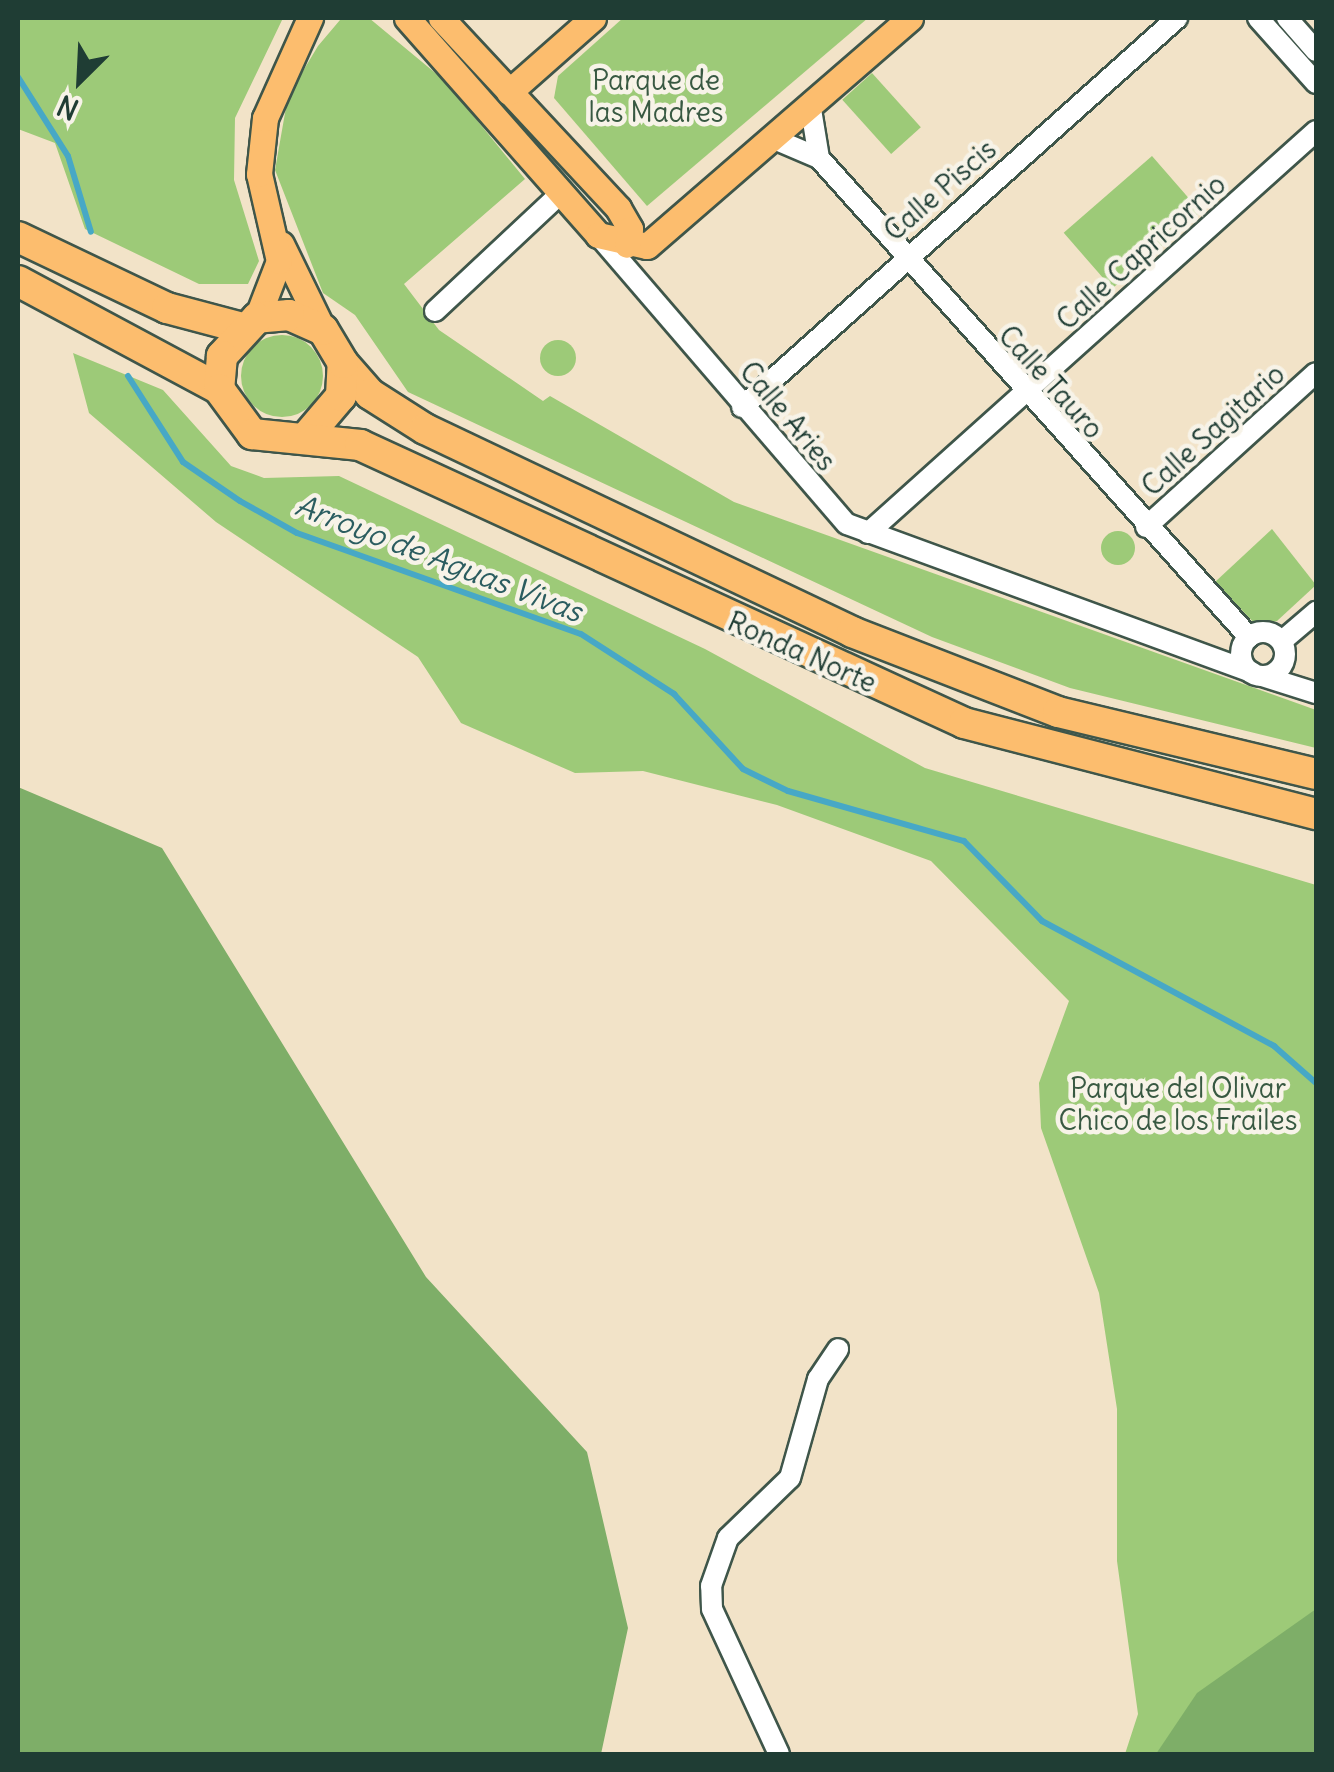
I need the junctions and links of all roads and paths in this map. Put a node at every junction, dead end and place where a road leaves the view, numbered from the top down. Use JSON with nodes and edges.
{"nodes":[{"id":1,"x":406,"y":18,"type":"edge"},
{"id":2,"x":441,"y":18,"type":"edge"},
{"id":3,"x":593,"y":18,"type":"edge"},
{"id":4,"x":910,"y":18,"type":"edge"},
{"id":5,"x":1178,"y":18,"type":"edge"},
{"id":6,"x":1258,"y":18,"type":"edge"},
{"id":7,"x":1287,"y":18,"type":"edge"},
{"id":8,"x":313,"y":20,"type":"edge"},
{"id":9,"x":1316,"y":51,"type":"edge"},
{"id":10,"x":1316,"y":83,"type":"edge"},
{"id":11,"x":502,"y":102,"type":"junction"},
{"id":12,"x":810,"y":103,"type":"junction"},
{"id":13,"x":1316,"y":131,"type":"edge"},
{"id":14,"x":772,"y":138,"type":"junction"},
{"id":15,"x":819,"y":158,"type":"junction"},
{"id":16,"x":562,"y":192,"type":"junction"},
{"id":17,"x":273,"y":228,"type":"junction"},
{"id":18,"x":598,"y":234,"type":"junction"},
{"id":19,"x":18,"y":236,"type":"edge"},
{"id":20,"x":627,"y":245,"type":"junction"},
{"id":21,"x":904,"y":258,"type":"junction"},
{"id":22,"x":18,"y":281,"type":"edge"},
{"id":23,"x":435,"y":311,"type":"dead end"},
{"id":24,"x":250,"y":323,"type":"junction"},
{"id":25,"x":323,"y":330,"type":"junction"},
{"id":26,"x":343,"y":362,"type":"junction"},
{"id":27,"x":1316,"y":373,"type":"edge"},
{"id":28,"x":219,"y":389,"type":"junction"},
{"id":29,"x":1025,"y":394,"type":"junction"},
{"id":30,"x":742,"y":407,"type":"junction"},
{"id":31,"x":307,"y":436,"type":"junction"},
{"id":32,"x":1146,"y":528,"type":"junction"},
{"id":33,"x":868,"y":533,"type":"junction"},
{"id":34,"x":1316,"y":612,"type":"edge"},
{"id":35,"x":1249,"y":637,"type":"junction"},
{"id":36,"x":1282,"y":642,"type":"junction"},
{"id":37,"x":1257,"y":674,"type":"junction"},
{"id":38,"x":1316,"y":693,"type":"edge"},
{"id":39,"x":1316,"y":774,"type":"edge"},
{"id":40,"x":1316,"y":814,"type":"edge"},
{"id":41,"x":838,"y":1349,"type":"dead end"},
{"id":42,"x":779,"y":1754,"type":"edge"}],
"edges":[{"from":1,"to":11,"type":"main road","name":"Calle Aries"},
{"from":2,"to":11,"type":"main road","name":"Calle Aries"},
{"from":3,"to":11,"type":"main road"},
{"from":4,"to":12,"type":"main road"},
{"from":5,"to":21,"type":"street","name":"Calle Piscis"},
{"from":6,"to":10,"type":"street"},
{"from":7,"to":9,"type":"street"},
{"from":8,"to":17,"type":"main road"},
{"from":11,"to":16,"type":"main road","name":"Calle Aries"},
{"from":11,"to":20,"type":"main road","name":"Calle Aries"},
{"from":12,"to":14,"type":"main road"},
{"from":12,"to":15,"type":"street"},
{"from":13,"to":29,"type":"street","name":"Calle Capricornio"},
{"from":14,"to":15,"type":"street","name":"Calle Tauro"},
{"from":14,"to":20,"type":"main road"},
{"from":15,"to":21,"type":"street","name":"Calle Tauro"},
{"from":16,"to":18,"type":"main road","name":"Calle Aries"},
{"from":16,"to":23,"type":"street"},
{"from":17,"to":24,"type":"main road"},
{"from":17,"to":25,"type":"main road"},
{"from":18,"to":20,"type":"main road"},
{"from":18,"to":30,"type":"street","name":"Calle Aries"},
{"from":19,"to":24,"type":"highway"},
{"from":21,"to":29,"type":"street","name":"Calle Tauro"},
{"from":21,"to":30,"type":"street","name":"Calle Piscis"},
{"from":22,"to":28,"type":"highway","name":"Ronda Norte"},
{"from":24,"to":25,"type":"highway"},
{"from":24,"to":28,"type":"highway"},
{"from":25,"to":26,"type":"highway","name":"Ronda Norte"},
{"from":26,"to":31,"type":"highway"},
{"from":26,"to":39,"type":"highway","name":"Ronda Norte"},
{"from":27,"to":32,"type":"street","name":"Calle Sagitario"},
{"from":28,"to":31,"type":"highway","name":"Ronda Norte"},
{"from":29,"to":32,"type":"street","name":"Calle Tauro"},
{"from":29,"to":33,"type":"street","name":"Calle Capricornio"},
{"from":30,"to":33,"type":"street","name":"Calle Aries"},
{"from":31,"to":40,"type":"highway","name":"Ronda Norte"},
{"from":32,"to":35,"type":"street","name":"Calle Tauro"},
{"from":33,"to":37,"type":"street","name":"Calle Aries"},
{"from":34,"to":36,"type":"street"},
{"from":35,"to":36,"type":"street"},
{"from":35,"to":37,"type":"street"},
{"from":36,"to":37,"type":"street"},
{"from":37,"to":38,"type":"street","name":"Calle Aries"},
{"from":41,"to":42,"type":"street"}]}
